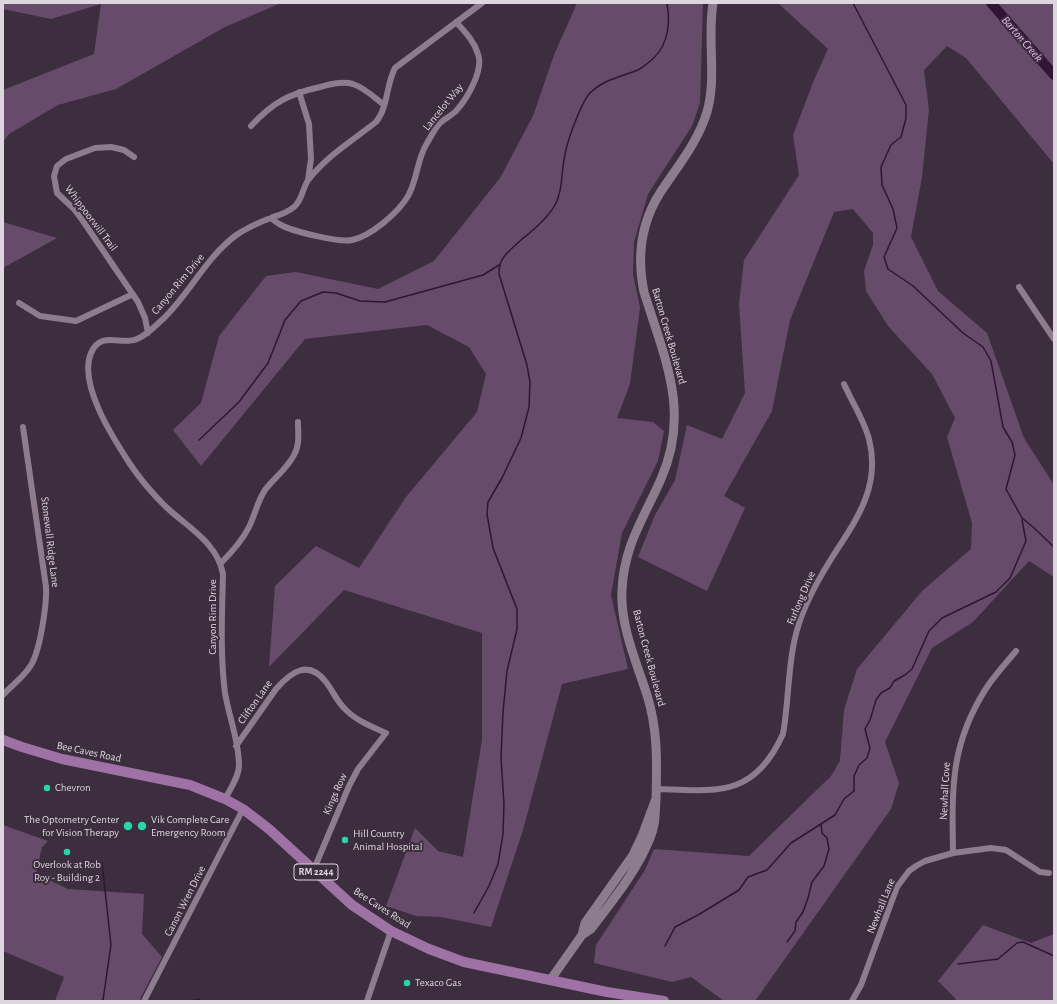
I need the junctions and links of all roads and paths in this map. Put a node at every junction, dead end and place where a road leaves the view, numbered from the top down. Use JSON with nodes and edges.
{"nodes":[{"id":1,"x":482,"y":3,"type":"edge"},
{"id":2,"x":713,"y":3,"type":"edge"},
{"id":3,"x":456,"y":22,"type":"junction"},
{"id":4,"x":299,"y":92,"type":"junction"},
{"id":5,"x":384,"y":106,"type":"junction"},
{"id":6,"x":251,"y":126,"type":"dead end"},
{"id":7,"x":134,"y":157,"type":"dead end"},
{"id":8,"x":308,"y":180,"type":"junction"},
{"id":9,"x":271,"y":218,"type":"junction"},
{"id":10,"x":1019,"y":287,"type":"dead end"},
{"id":11,"x":132,"y":294,"type":"junction"},
{"id":12,"x":19,"y":303,"type":"dead end"},
{"id":13,"x":148,"y":333,"type":"junction"},
{"id":14,"x":1054,"y":339,"type":"edge"},
{"id":15,"x":844,"y":384,"type":"dead end"},
{"id":16,"x":298,"y":422,"type":"dead end"},
{"id":17,"x":23,"y":427,"type":"dead end"},
{"id":18,"x":221,"y":563,"type":"junction"},
{"id":19,"x":1016,"y":651,"type":"dead end"},
{"id":20,"x":3,"y":695,"type":"edge"},
{"id":21,"x":386,"y":733,"type":"joint"},
{"id":22,"x":3,"y":740,"type":"edge"},
{"id":23,"x":236,"y":746,"type":"junction"},
{"id":24,"x":656,"y":794,"type":"junction"},
{"id":25,"x":225,"y":799,"type":"junction"},
{"id":26,"x":243,"y":809,"type":"junction"},
{"id":27,"x":953,"y":853,"type":"junction"},
{"id":28,"x":314,"y":869,"type":"junction"},
{"id":29,"x":1049,"y":874,"type":"dead end"},
{"id":30,"x":391,"y":931,"type":"junction"},
{"id":31,"x":551,"y":979,"type":"junction"},
{"id":32,"x":144,"y":1001,"type":"edge"},
{"id":33,"x":367,"y":1001,"type":"edge"},
{"id":34,"x":664,"y":1001,"type":"edge"},
{"id":35,"x":852,"y":1001,"type":"edge"}],
"edges":[{"from":1,"to":3,"type":"street","name":"Canyon Rim Drive"},
{"from":2,"to":24,"type":"street","name":"Barton Creek Boulevard"},
{"from":3,"to":5,"type":"street","name":"Canyon Rim Drive"},
{"from":3,"to":9,"type":"street","name":"Lancelot Way"},
{"from":4,"to":5,"type":"street"},
{"from":4,"to":6,"type":"street"},
{"from":4,"to":8,"type":"street"},
{"from":5,"to":8,"type":"street","name":"Canyon Rim Drive"},
{"from":7,"to":11,"type":"street","name":"Whippoorwill Trail"},
{"from":8,"to":9,"type":"street","name":"Canyon Rim Drive"},
{"from":9,"to":13,"type":"street","name":"Canyon Rim Drive"},
{"from":10,"to":14,"type":"street"},
{"from":11,"to":12,"type":"street"},
{"from":11,"to":13,"type":"street","name":"Whippoorwill Trail"},
{"from":13,"to":18,"type":"street","name":"Canyon Rim Drive"},
{"from":15,"to":24,"type":"street","name":"Furlong Drive"},
{"from":16,"to":18,"type":"street"},
{"from":17,"to":20,"type":"street","name":"Stonewall Ridge Lane"},
{"from":18,"to":23,"type":"street","name":"Canyon Rim Drive"},
{"from":19,"to":27,"type":"street","name":"Newhall Cove"},
{"from":21,"to":23,"type":"street","name":"Clifton Lane"},
{"from":21,"to":28,"type":"street","name":"Kings Row"},
{"from":22,"to":25,"type":"main road","name":"Bee Caves Road","number":"RM 2244"},
{"from":23,"to":25,"type":"street","name":"Canyon Rim Drive"},
{"from":24,"to":31,"type":"street","name":"Barton Creek Boulevard"},
{"from":25,"to":26,"type":"main road","name":"Bee Caves Road","number":"RM 2244"},
{"from":26,"to":28,"type":"main road","name":"Bee Caves Road","number":"RM 2244"},
{"from":26,"to":32,"type":"street","name":"Canon Wren Drive"},
{"from":27,"to":29,"type":"street","name":"Newhall Lane"},
{"from":27,"to":35,"type":"street","name":"Newhall Lane"},
{"from":28,"to":30,"type":"main road","name":"Bee Caves Road","number":"RM 2244"},
{"from":30,"to":31,"type":"main road","name":"Bee Caves Road","number":"RM 2244"},
{"from":30,"to":33,"type":"street"},
{"from":31,"to":34,"type":"main road","name":"Bee Caves Road","number":"RM 2244"}]}
